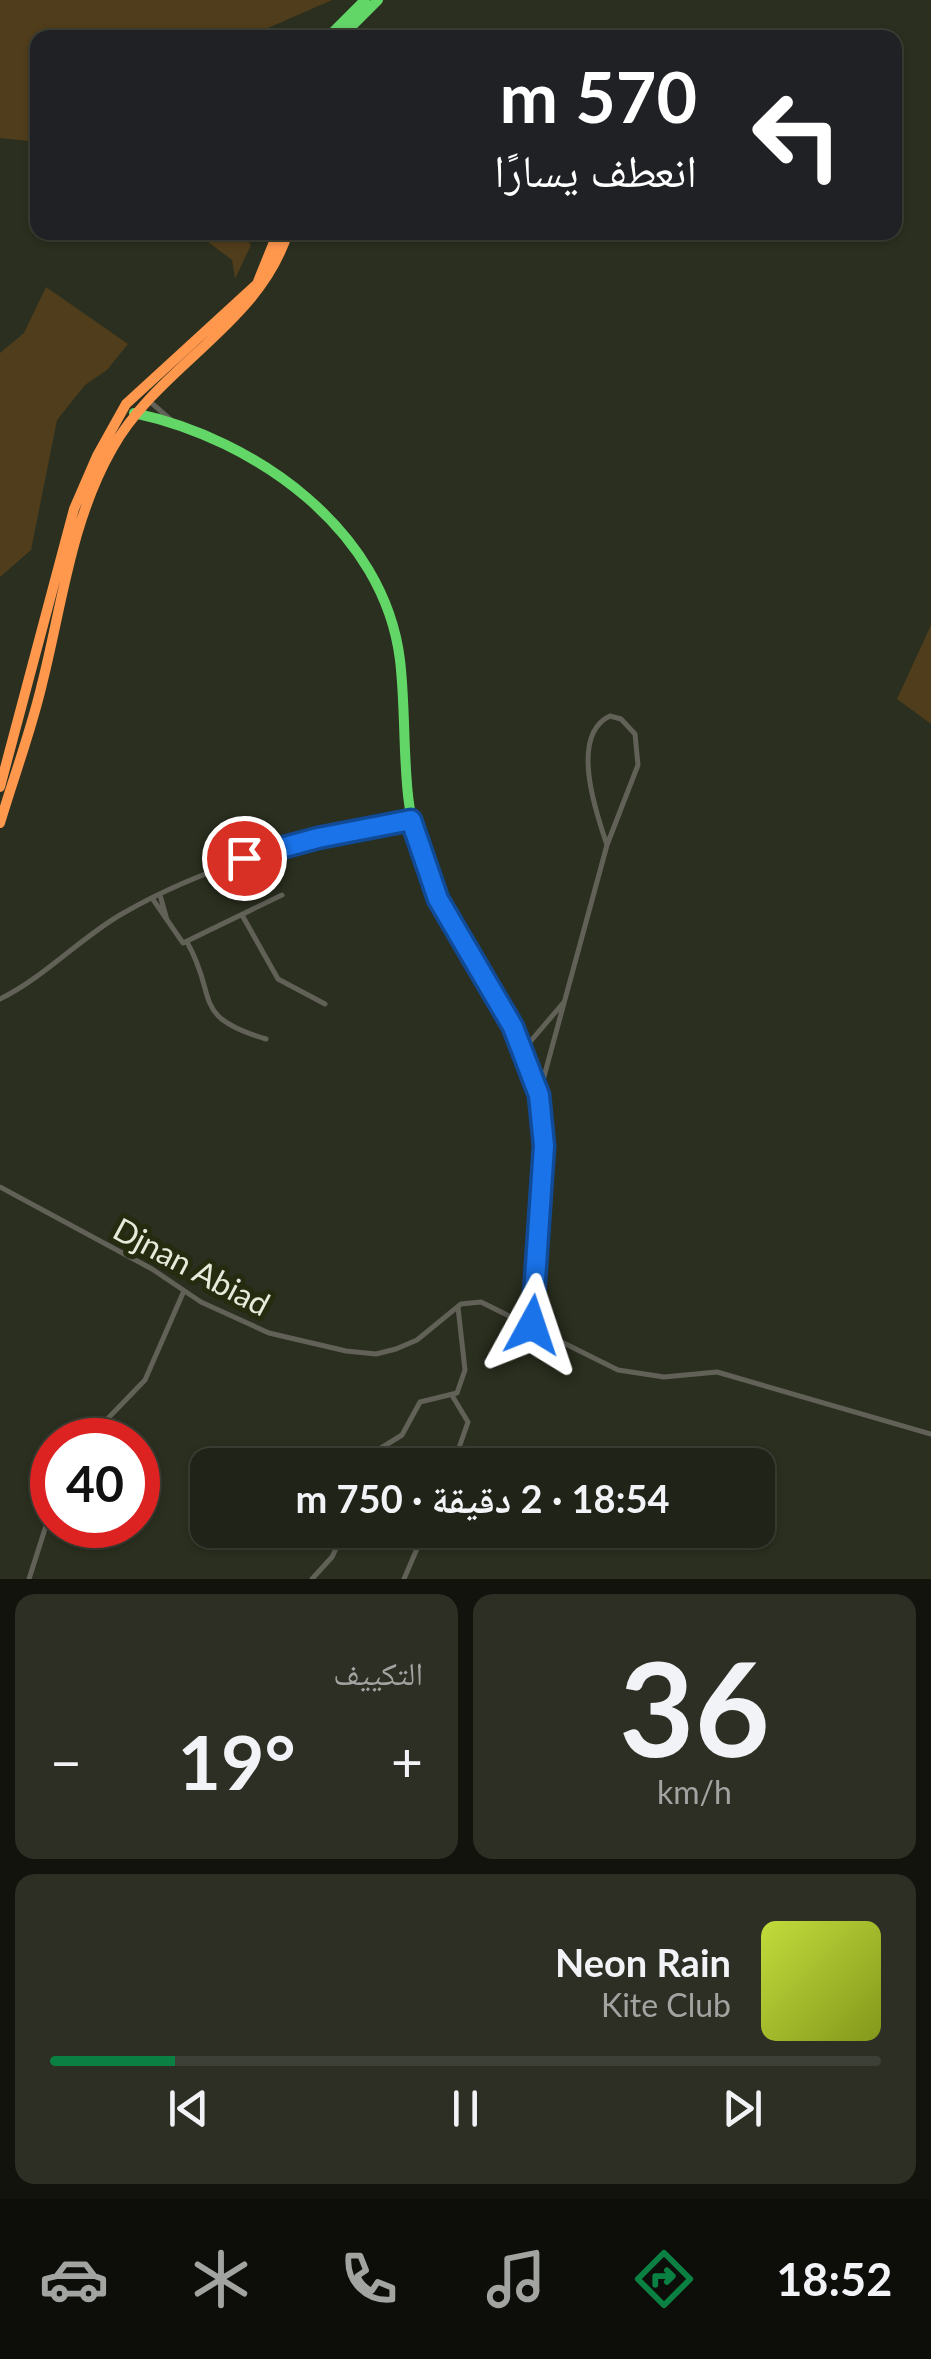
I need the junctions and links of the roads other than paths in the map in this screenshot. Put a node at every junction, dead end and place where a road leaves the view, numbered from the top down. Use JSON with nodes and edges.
{"nodes":[{"id":1,"x":365,"y":0,"type":"edge"},
{"id":2,"x":378,"y":0,"type":"edge"},
{"id":3,"x":335,"y":30,"type":"edge"},
{"id":4,"x":348,"y":30,"type":"edge"},
{"id":5,"x":276,"y":240,"type":"edge"},
{"id":6,"x":286,"y":240,"type":"edge"},
{"id":7,"x":146,"y":398,"type":"junction"},
{"id":8,"x":134,"y":413,"type":"junction"},
{"id":9,"x":170,"y":420,"type":"junction"},
{"id":10,"x":0,"y":787,"type":"edge"},
{"id":11,"x":411,"y":820,"type":"junction"},
{"id":12,"x":0,"y":823,"type":"edge"},
{"id":13,"x":607,"y":845,"type":"junction"},
{"id":14,"x":160,"y":894,"type":"junction"},
{"id":15,"x":282,"y":895,"type":"dead end"},
{"id":16,"x":152,"y":898,"type":"junction"},
{"id":17,"x":242,"y":915,"type":"junction"},
{"id":18,"x":167,"y":920,"type":"junction"},
{"id":19,"x":187,"y":942,"type":"junction"},
{"id":20,"x":567,"y":998,"type":"junction"},
{"id":21,"x":0,"y":999,"type":"edge"},
{"id":22,"x":325,"y":1004,"type":"dead end"},
{"id":23,"x":266,"y":1039,"type":"dead end"},
{"id":24,"x":524,"y":1049,"type":"junction"},
{"id":25,"x":539,"y":1095,"type":"junction"},
{"id":26,"x":0,"y":1187,"type":"edge"},
{"id":27,"x":183,"y":1292,"type":"junction"},
{"id":28,"x":458,"y":1306,"type":"junction"},
{"id":29,"x":532,"y":1325,"type":"junction"},
{"id":30,"x":453,"y":1397,"type":"junction"},
{"id":31,"x":108,"y":1418,"type":"edge"},
{"id":32,"x":931,"y":1434,"type":"edge"},
{"id":33,"x":383,"y":1448,"type":"edge"},
{"id":34,"x":458,"y":1448,"type":"edge"},
{"id":35,"x":39,"y":1548,"type":"edge"},
{"id":36,"x":336,"y":1548,"type":"edge"},
{"id":37,"x":417,"y":1548,"type":"edge"},
{"id":38,"x":29,"y":1579,"type":"edge"},
{"id":39,"x":312,"y":1579,"type":"edge"},
{"id":40,"x":404,"y":1579,"type":"edge"}],
"edges":[{"from":1,"to":3,"type":"main road"},
{"from":2,"to":4,"type":"main road"},
{"from":5,"to":10,"type":"main road"},
{"from":6,"to":7,"type":"main road"},
{"from":7,"to":8,"type":"main road"},
{"from":7,"to":9,"type":"street"},
{"from":8,"to":9,"type":"main road"},
{"from":8,"to":12,"type":"main road"},
{"from":9,"to":11,"type":"main road"},
{"from":11,"to":14,"type":"street"},
{"from":11,"to":24,"type":"main road"},
{"from":13,"to":13,"type":"street"},
{"from":13,"to":20,"type":"street"},
{"from":14,"to":16,"type":"street"},
{"from":14,"to":18,"type":"street"},
{"from":15,"to":17,"type":"street"},
{"from":16,"to":18,"type":"street"},
{"from":16,"to":21,"type":"street"},
{"from":17,"to":19,"type":"street"},
{"from":17,"to":22,"type":"street"},
{"from":18,"to":19,"type":"street"},
{"from":19,"to":23,"type":"street"},
{"from":20,"to":24,"type":"street"},
{"from":20,"to":25,"type":"street"},
{"from":24,"to":25,"type":"main road"},
{"from":25,"to":29,"type":"main road"},
{"from":26,"to":27,"type":"street","name":"Djnan Abiad"},
{"from":27,"to":28,"type":"street","name":"Djnan Abiad"},
{"from":27,"to":31,"type":"street"},
{"from":28,"to":29,"type":"street"},
{"from":28,"to":30,"type":"street"},
{"from":29,"to":32,"type":"street"},
{"from":30,"to":33,"type":"street"},
{"from":30,"to":34,"type":"street"},
{"from":35,"to":38,"type":"street"},
{"from":36,"to":39,"type":"street"},
{"from":37,"to":40,"type":"street"}]}
